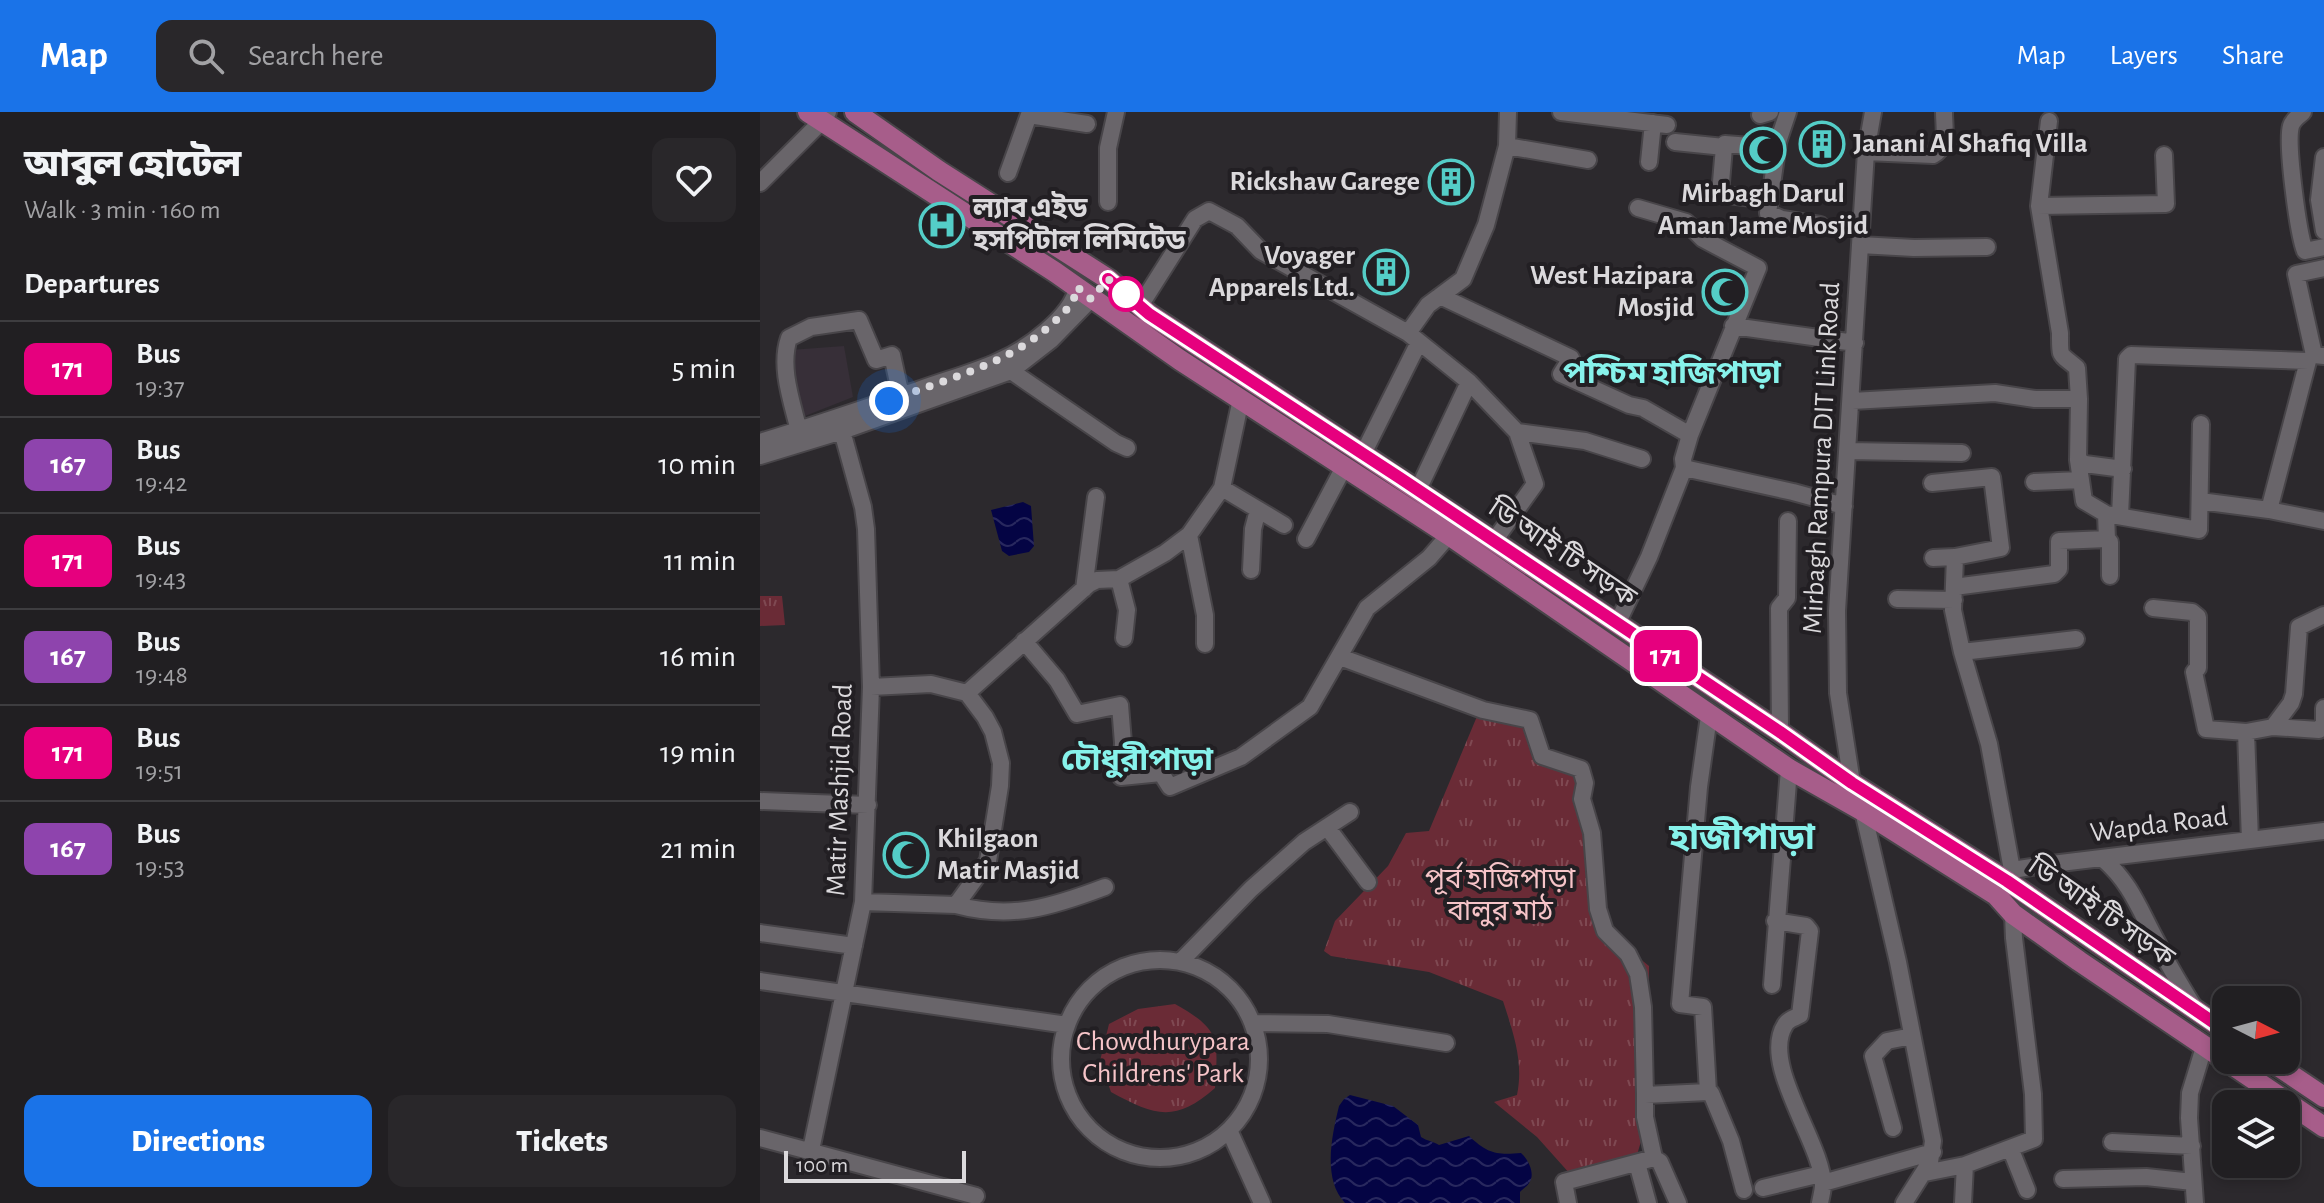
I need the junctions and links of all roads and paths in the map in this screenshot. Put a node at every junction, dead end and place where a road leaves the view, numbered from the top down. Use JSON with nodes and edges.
{"nodes":[{"id":1,"x":1116,"y":112,"type":"edge"},
{"id":2,"x":1508,"y":112,"type":"edge"},
{"id":3,"x":1521,"y":112,"type":"edge"},
{"id":4,"x":1561,"y":112,"type":"edge"},
{"id":5,"x":1788,"y":112,"type":"edge"},
{"id":6,"x":1873,"y":112,"type":"edge"},
{"id":7,"x":1882,"y":112,"type":"edge"},
{"id":8,"x":1944,"y":112,"type":"edge"},
{"id":9,"x":2303,"y":112,"type":"edge"},
{"id":10,"x":1029,"y":113,"type":"edge"},
{"id":11,"x":822,"y":114,"type":"edge"},
{"id":12,"x":854,"y":120,"type":"edge"},
{"id":13,"x":2049,"y":121,"type":"dead end"},
{"id":14,"x":1087,"y":124,"type":"dead end"},
{"id":15,"x":1675,"y":142,"type":"dead end"},
{"id":16,"x":1868,"y":143,"type":"junction"},
{"id":17,"x":1507,"y":146,"type":"junction"},
{"id":18,"x":1750,"y":146,"type":"dead end"},
{"id":19,"x":1724,"y":147,"type":"junction"},
{"id":20,"x":2164,"y":155,"type":"dead end"},
{"id":21,"x":2324,"y":157,"type":"edge"},
{"id":22,"x":1588,"y":160,"type":"dead end"},
{"id":23,"x":887,"y":162,"type":"junction"},
{"id":24,"x":1649,"y":162,"type":"dead end"},
{"id":25,"x":1008,"y":173,"type":"dead end"},
{"id":26,"x":760,"y":183,"type":"edge"},
{"id":27,"x":1769,"y":200,"type":"junction"},
{"id":28,"x":1108,"y":202,"type":"dead end"},
{"id":29,"x":2039,"y":206,"type":"junction"},
{"id":30,"x":1638,"y":208,"type":"dead end"},
{"id":31,"x":1820,"y":225,"type":"dead end"},
{"id":32,"x":2324,"y":231,"type":"edge"},
{"id":33,"x":1860,"y":245,"type":"junction"},
{"id":34,"x":1987,"y":247,"type":"dead end"},
{"id":35,"x":2324,"y":247,"type":"edge"},
{"id":36,"x":2324,"y":268,"type":"edge"},
{"id":37,"x":1108,"y":279,"type":"junction"},
{"id":38,"x":1085,"y":294,"type":"junction"},
{"id":39,"x":1440,"y":296,"type":"junction"},
{"id":40,"x":1140,"y":306,"type":"junction"},
{"id":41,"x":1733,"y":326,"type":"junction"},
{"id":42,"x":1414,"y":337,"type":"junction"},
{"id":43,"x":1855,"y":343,"type":"junction"},
{"id":44,"x":2324,"y":356,"type":"edge"},
{"id":45,"x":1011,"y":371,"type":"junction"},
{"id":46,"x":1469,"y":382,"type":"junction"},
{"id":47,"x":904,"y":395,"type":"junction"},
{"id":48,"x":1241,"y":399,"type":"junction"},
{"id":49,"x":2079,"y":399,"type":"junction"},
{"id":50,"x":1852,"y":401,"type":"junction"},
{"id":51,"x":2201,"y":424,"type":"dead end"},
{"id":52,"x":799,"y":431,"type":"junction"},
{"id":53,"x":842,"y":431,"type":"junction"},
{"id":54,"x":1517,"y":432,"type":"junction"},
{"id":55,"x":1690,"y":435,"type":"junction"},
{"id":56,"x":760,"y":442,"type":"edge"},
{"id":57,"x":1127,"y":448,"type":"dead end"},
{"id":58,"x":1848,"y":451,"type":"junction"},
{"id":59,"x":1962,"y":453,"type":"dead end"},
{"id":60,"x":1363,"y":454,"type":"junction"},
{"id":61,"x":760,"y":456,"type":"edge"},
{"id":62,"x":1642,"y":459,"type":"dead end"},
{"id":63,"x":2078,"y":460,"type":"junction"},
{"id":64,"x":1344,"y":467,"type":"junction"},
{"id":65,"x":1684,"y":468,"type":"junction"},
{"id":66,"x":2123,"y":469,"type":"junction"},
{"id":67,"x":2081,"y":480,"type":"junction"},
{"id":68,"x":2034,"y":482,"type":"dead end"},
{"id":69,"x":1932,"y":483,"type":"dead end"},
{"id":70,"x":1222,"y":488,"type":"junction"},
{"id":71,"x":1418,"y":490,"type":"junction"},
{"id":72,"x":1096,"y":497,"type":"dead end"},
{"id":73,"x":2200,"y":501,"type":"junction"},
{"id":74,"x":1844,"y":506,"type":"junction"},
{"id":75,"x":1258,"y":510,"type":"junction"},
{"id":76,"x":2269,"y":510,"type":"junction"},
{"id":77,"x":2113,"y":515,"type":"junction"},
{"id":78,"x":1788,"y":521,"type":"dead end"},
{"id":79,"x":2324,"y":521,"type":"edge"},
{"id":80,"x":1284,"y":525,"type":"dead end"},
{"id":81,"x":1189,"y":535,"type":"junction"},
{"id":82,"x":1449,"y":535,"type":"junction"},
{"id":83,"x":1306,"y":539,"type":"dead end"},
{"id":84,"x":2107,"y":539,"type":"junction"},
{"id":85,"x":1494,"y":541,"type":"junction"},
{"id":86,"x":1955,"y":557,"type":"junction"},
{"id":87,"x":1933,"y":558,"type":"dead end"},
{"id":88,"x":1251,"y":570,"type":"dead end"},
{"id":89,"x":2110,"y":576,"type":"dead end"},
{"id":90,"x":1119,"y":579,"type":"junction"},
{"id":91,"x":1084,"y":589,"type":"junction"},
{"id":92,"x":1954,"y":594,"type":"junction"},
{"id":93,"x":1897,"y":599,"type":"dead end"},
{"id":94,"x":2153,"y":608,"type":"dead end"},
{"id":95,"x":2324,"y":615,"type":"edge"},
{"id":96,"x":1617,"y":624,"type":"junction"},
{"id":97,"x":1124,"y":638,"type":"dead end"},
{"id":98,"x":2076,"y":639,"type":"dead end"},
{"id":99,"x":1024,"y":641,"type":"junction"},
{"id":100,"x":1205,"y":644,"type":"dead end"},
{"id":101,"x":1962,"y":652,"type":"junction"},
{"id":102,"x":1340,"y":657,"type":"junction"},
{"id":103,"x":871,"y":687,"type":"junction"},
{"id":104,"x":967,"y":693,"type":"junction"},
{"id":105,"x":2324,"y":708,"type":"edge"},
{"id":106,"x":1709,"y":716,"type":"junction"},
{"id":107,"x":2273,"y":727,"type":"junction"},
{"id":108,"x":2250,"y":730,"type":"junction"},
{"id":109,"x":1780,"y":732,"type":"junction"},
{"id":110,"x":1789,"y":769,"type":"junction"},
{"id":111,"x":1852,"y":783,"type":"junction"},
{"id":112,"x":760,"y":801,"type":"edge"},
{"id":113,"x":868,"y":805,"type":"junction"},
{"id":114,"x":1863,"y":811,"type":"junction"},
{"id":115,"x":1350,"y":812,"type":"dead end"},
{"id":116,"x":1327,"y":827,"type":"junction"},
{"id":117,"x":2324,"y":831,"type":"edge"},
{"id":118,"x":2250,"y":840,"type":"junction"},
{"id":119,"x":2103,"y":859,"type":"junction"},
{"id":120,"x":1368,"y":882,"type":"dead end"},
{"id":121,"x":2005,"y":882,"type":"junction"},
{"id":122,"x":1105,"y":887,"type":"dead end"},
{"id":123,"x":863,"y":902,"type":"junction"},
{"id":124,"x":956,"y":905,"type":"junction"},
{"id":125,"x":2013,"y":914,"type":"junction"},
{"id":126,"x":1775,"y":921,"type":"junction"},
{"id":127,"x":760,"y":933,"type":"edge"},
{"id":128,"x":854,"y":946,"type":"junction"},
{"id":129,"x":1181,"y":961,"type":"junction"},
{"id":130,"x":760,"y":981,"type":"edge"},
{"id":131,"x":1772,"y":985,"type":"dead end"},
{"id":132,"x":845,"y":992,"type":"junction"},
{"id":133,"x":2197,"y":1012,"type":"junction"},
{"id":134,"x":2212,"y":1022,"type":"edge"},
{"id":135,"x":1253,"y":1023,"type":"junction"},
{"id":136,"x":1067,"y":1025,"type":"junction"},
{"id":137,"x":1912,"y":1036,"type":"junction"},
{"id":138,"x":1446,"y":1043,"type":"dead end"},
{"id":139,"x":2204,"y":1047,"type":"junction"},
{"id":140,"x":2290,"y":1074,"type":"edge"},
{"id":141,"x":1708,"y":1092,"type":"junction"},
{"id":142,"x":1645,"y":1095,"type":"junction"},
{"id":143,"x":2324,"y":1097,"type":"edge"},
{"id":144,"x":2324,"y":1127,"type":"edge"},
{"id":145,"x":1893,"y":1128,"type":"dead end"},
{"id":146,"x":1229,"y":1130,"type":"junction"},
{"id":147,"x":760,"y":1138,"type":"edge"},
{"id":148,"x":2112,"y":1142,"type":"dead end"},
{"id":149,"x":2192,"y":1146,"type":"junction"},
{"id":150,"x":811,"y":1150,"type":"junction"},
{"id":151,"x":2011,"y":1150,"type":"junction"},
{"id":152,"x":1933,"y":1152,"type":"junction"},
{"id":153,"x":1654,"y":1158,"type":"junction"},
{"id":154,"x":1637,"y":1163,"type":"junction"},
{"id":155,"x":1965,"y":1165,"type":"junction"},
{"id":156,"x":1925,"y":1173,"type":"junction"},
{"id":157,"x":1822,"y":1179,"type":"junction"},
{"id":158,"x":2063,"y":1179,"type":"dead end"},
{"id":159,"x":2193,"y":1182,"type":"junction"},
{"id":160,"x":1763,"y":1188,"type":"dead end"},
{"id":161,"x":1744,"y":1190,"type":"dead end"},
{"id":162,"x":2027,"y":1190,"type":"dead end"},
{"id":163,"x":976,"y":1196,"type":"dead end"},
{"id":164,"x":1262,"y":1203,"type":"edge"},
{"id":165,"x":1568,"y":1203,"type":"edge"},
{"id":166,"x":1648,"y":1203,"type":"edge"},
{"id":167,"x":1678,"y":1203,"type":"edge"},
{"id":168,"x":1820,"y":1203,"type":"edge"},
{"id":169,"x":1904,"y":1203,"type":"edge"},
{"id":170,"x":1963,"y":1203,"type":"edge"},
{"id":171,"x":2195,"y":1203,"type":"edge"}],
"edges":[{"from":1,"to":28,"type":"street"},
{"from":2,"to":3,"type":"street"},
{"from":2,"to":17,"type":"street"},
{"from":4,"to":24,"type":"street"},
{"from":5,"to":27,"type":"street"},
{"from":6,"to":16,"type":"street","name":"Mirbagh Rampura DIT Link Road"},
{"from":7,"to":16,"type":"street","name":"Mirbagh Rampura DIT Link Road"},
{"from":8,"to":16,"type":"street"},
{"from":9,"to":35,"type":"street"},
{"from":10,"to":14,"type":"street"},
{"from":10,"to":25,"type":"street"},
{"from":11,"to":12,"type":"main road"},
{"from":11,"to":23,"type":"main road"},
{"from":11,"to":26,"type":"street"},
{"from":12,"to":23,"type":"main road"},
{"from":12,"to":37,"type":"main road","name":"ডি আই টি সড়ক"},
{"from":13,"to":29,"type":"street"},
{"from":15,"to":19,"type":"street"},
{"from":16,"to":33,"type":"street","name":"Mirbagh Rampura DIT Link Road"},
{"from":17,"to":22,"type":"street"},
{"from":17,"to":39,"type":"street"},
{"from":18,"to":19,"type":"street"},
{"from":19,"to":27,"type":"street"},
{"from":20,"to":29,"type":"street"},
{"from":21,"to":32,"type":"street"},
{"from":23,"to":38,"type":"main road","name":"ডি আই টি সড়ক"},
{"from":27,"to":31,"type":"street"},
{"from":29,"to":49,"type":"street"},
{"from":30,"to":41,"type":"street"},
{"from":33,"to":34,"type":"street"},
{"from":33,"to":43,"type":"street","name":"Mirbagh Rampura DIT Link Road"},
{"from":36,"to":44,"type":"street"},
{"from":37,"to":38,"type":"main road"},
{"from":37,"to":40,"type":"main road","name":"ডি আই টি সড়ক"},
{"from":38,"to":45,"type":"street"},
{"from":38,"to":47,"type":"street"},
{"from":38,"to":48,"type":"main road","name":"ডি আই টি সড়ক"},
{"from":39,"to":42,"type":"street"},
{"from":39,"to":55,"type":"street"},
{"from":40,"to":42,"type":"street"},
{"from":40,"to":60,"type":"main road","name":"ডি আই টি সড়ক"},
{"from":41,"to":43,"type":"street"},
{"from":41,"to":55,"type":"street"},
{"from":42,"to":46,"type":"street"},
{"from":42,"to":60,"type":"street"},
{"from":43,"to":50,"type":"street","name":"Mirbagh Rampura DIT Link Road"},
{"from":45,"to":53,"type":"street"},
{"from":45,"to":57,"type":"street"},
{"from":46,"to":54,"type":"street"},
{"from":46,"to":71,"type":"street"},
{"from":47,"to":52,"type":"street"},
{"from":47,"to":52,"type":"street"},
{"from":48,"to":64,"type":"main road","name":"ডি আই টি সড়ক"},
{"from":48,"to":70,"type":"street"},
{"from":49,"to":50,"type":"street"},
{"from":49,"to":63,"type":"street"},
{"from":50,"to":58,"type":"street","name":"Mirbagh Rampura DIT Link Road"},
{"from":51,"to":73,"type":"street"},
{"from":52,"to":56,"type":"street"},
{"from":53,"to":61,"type":"street"},
{"from":53,"to":103,"type":"street","name":"Matir Mashjid Road"},
{"from":54,"to":62,"type":"street"},
{"from":54,"to":85,"type":"street"},
{"from":55,"to":65,"type":"street"},
{"from":58,"to":59,"type":"street"},
{"from":58,"to":74,"type":"street","name":"Mirbagh Rampura DIT Link Road"},
{"from":60,"to":71,"type":"main road","name":"ডি আই টি সড়ক"},
{"from":63,"to":66,"type":"street"},
{"from":63,"to":67,"type":"street"},
{"from":64,"to":82,"type":"main road","name":"ডি আই টি সড়ক"},
{"from":64,"to":83,"type":"street"},
{"from":65,"to":74,"type":"street"},
{"from":65,"to":96,"type":"street"},
{"from":66,"to":76,"type":"street"},
{"from":66,"to":77,"type":"street"},
{"from":67,"to":68,"type":"street"},
{"from":67,"to":77,"type":"street"},
{"from":69,"to":86,"type":"street"},
{"from":70,"to":75,"type":"street"},
{"from":70,"to":81,"type":"street"},
{"from":71,"to":85,"type":"main road","name":"ডি আই টি সড়ক"},
{"from":72,"to":91,"type":"street"},
{"from":73,"to":76,"type":"street"},
{"from":73,"to":77,"type":"street"},
{"from":74,"to":111,"type":"street","name":"Mirbagh Rampura DIT Link Road"},
{"from":75,"to":80,"type":"street"},
{"from":75,"to":88,"type":"street"},
{"from":76,"to":79,"type":"street"},
{"from":77,"to":84,"type":"street"},
{"from":78,"to":109,"type":"street"},
{"from":81,"to":90,"type":"street"},
{"from":81,"to":100,"type":"street"},
{"from":82,"to":102,"type":"street"},
{"from":82,"to":106,"type":"main road","name":"ডি আই টি সড়ক"},
{"from":84,"to":89,"type":"street"},
{"from":84,"to":92,"type":"street"},
{"from":85,"to":96,"type":"main road","name":"ডি আই টি সড়ক"},
{"from":86,"to":87,"type":"street"},
{"from":86,"to":92,"type":"street"},
{"from":90,"to":91,"type":"street"},
{"from":90,"to":97,"type":"street"},
{"from":91,"to":99,"type":"street"},
{"from":92,"to":93,"type":"street"},
{"from":92,"to":101,"type":"street"},
{"from":94,"to":108,"type":"street"},
{"from":95,"to":107,"type":"street"},
{"from":96,"to":109,"type":"main road","name":"ডি আই টি সড়ক"},
{"from":98,"to":101,"type":"street"},
{"from":99,"to":102,"type":"street"},
{"from":99,"to":104,"type":"street"},
{"from":101,"to":121,"type":"street"},
{"from":102,"to":142,"type":"street"},
{"from":103,"to":104,"type":"street"},
{"from":103,"to":113,"type":"street","name":"Matir Mashjid Road"},
{"from":104,"to":124,"type":"street"},
{"from":105,"to":107,"type":"street"},
{"from":106,"to":110,"type":"main road","name":"ডি আই টি সড়ক"},
{"from":106,"to":141,"type":"street"},
{"from":107,"to":108,"type":"street"},
{"from":108,"to":118,"type":"street"},
{"from":109,"to":111,"type":"main road","name":"ডি আই টি সড়ক"},
{"from":110,"to":114,"type":"main road","name":"ডি আই টি সড়ক"},
{"from":110,"to":126,"type":"street"},
{"from":111,"to":121,"type":"main road","name":"ডি আই টি সড়ক"},
{"from":112,"to":113,"type":"street"},
{"from":113,"to":123,"type":"street","name":"Matir Mashjid Road"},
{"from":114,"to":121,"type":"main road","name":"ডি আই টি সড়ক"},
{"from":114,"to":137,"type":"street"},
{"from":115,"to":116,"type":"street"},
{"from":116,"to":120,"type":"street"},
{"from":116,"to":129,"type":"street"},
{"from":117,"to":118,"type":"street","name":"Wapda Road"},
{"from":118,"to":119,"type":"street","name":"Wapda Road"},
{"from":119,"to":121,"type":"street","name":"Wapda Road"},
{"from":119,"to":133,"type":"street"},
{"from":121,"to":125,"type":"main road","name":"ডি আই টি সড়ক"},
{"from":121,"to":133,"type":"main road","name":"ডি আই টি সড়ক"},
{"from":122,"to":124,"type":"street"},
{"from":123,"to":124,"type":"street"},
{"from":123,"to":128,"type":"street","name":"Matir Mashjid Road"},
{"from":125,"to":139,"type":"main road","name":"ডি আই টি সড়ক"},
{"from":125,"to":151,"type":"street"},
{"from":126,"to":131,"type":"street"},
{"from":126,"to":157,"type":"street"},
{"from":127,"to":128,"type":"street"},
{"from":128,"to":132,"type":"street","name":"Matir Mashjid Road"},
{"from":129,"to":135,"type":"street"},
{"from":129,"to":136,"type":"street"},
{"from":130,"to":132,"type":"street"},
{"from":132,"to":136,"type":"street"},
{"from":132,"to":150,"type":"street","name":"Matir Mashjid Road"},
{"from":133,"to":134,"type":"main road","name":"ডি আই টি সড়ক"},
{"from":135,"to":138,"type":"street"},
{"from":135,"to":146,"type":"street"},
{"from":136,"to":146,"type":"street"},
{"from":137,"to":145,"type":"street"},
{"from":137,"to":152,"type":"street"},
{"from":139,"to":144,"type":"main road","name":"ডি আই টি সড়ক"},
{"from":139,"to":149,"type":"street"},
{"from":140,"to":143,"type":"main road"},
{"from":141,"to":142,"type":"street"},
{"from":141,"to":161,"type":"street"},
{"from":142,"to":153,"type":"street"},
{"from":146,"to":164,"type":"street"},
{"from":147,"to":150,"type":"street"},
{"from":148,"to":149,"type":"street"},
{"from":149,"to":159,"type":"street"},
{"from":150,"to":163,"type":"street"},
{"from":151,"to":155,"type":"street"},
{"from":151,"to":162,"type":"street"},
{"from":152,"to":156,"type":"street"},
{"from":152,"to":157,"type":"street"},
{"from":153,"to":154,"type":"street"},
{"from":153,"to":167,"type":"street"},
{"from":154,"to":165,"type":"street"},
{"from":154,"to":166,"type":"street"},
{"from":155,"to":156,"type":"street"},
{"from":155,"to":170,"type":"street"},
{"from":156,"to":169,"type":"street"},
{"from":157,"to":160,"type":"street"},
{"from":157,"to":168,"type":"street"},
{"from":158,"to":159,"type":"street"},
{"from":159,"to":171,"type":"street"}]}
